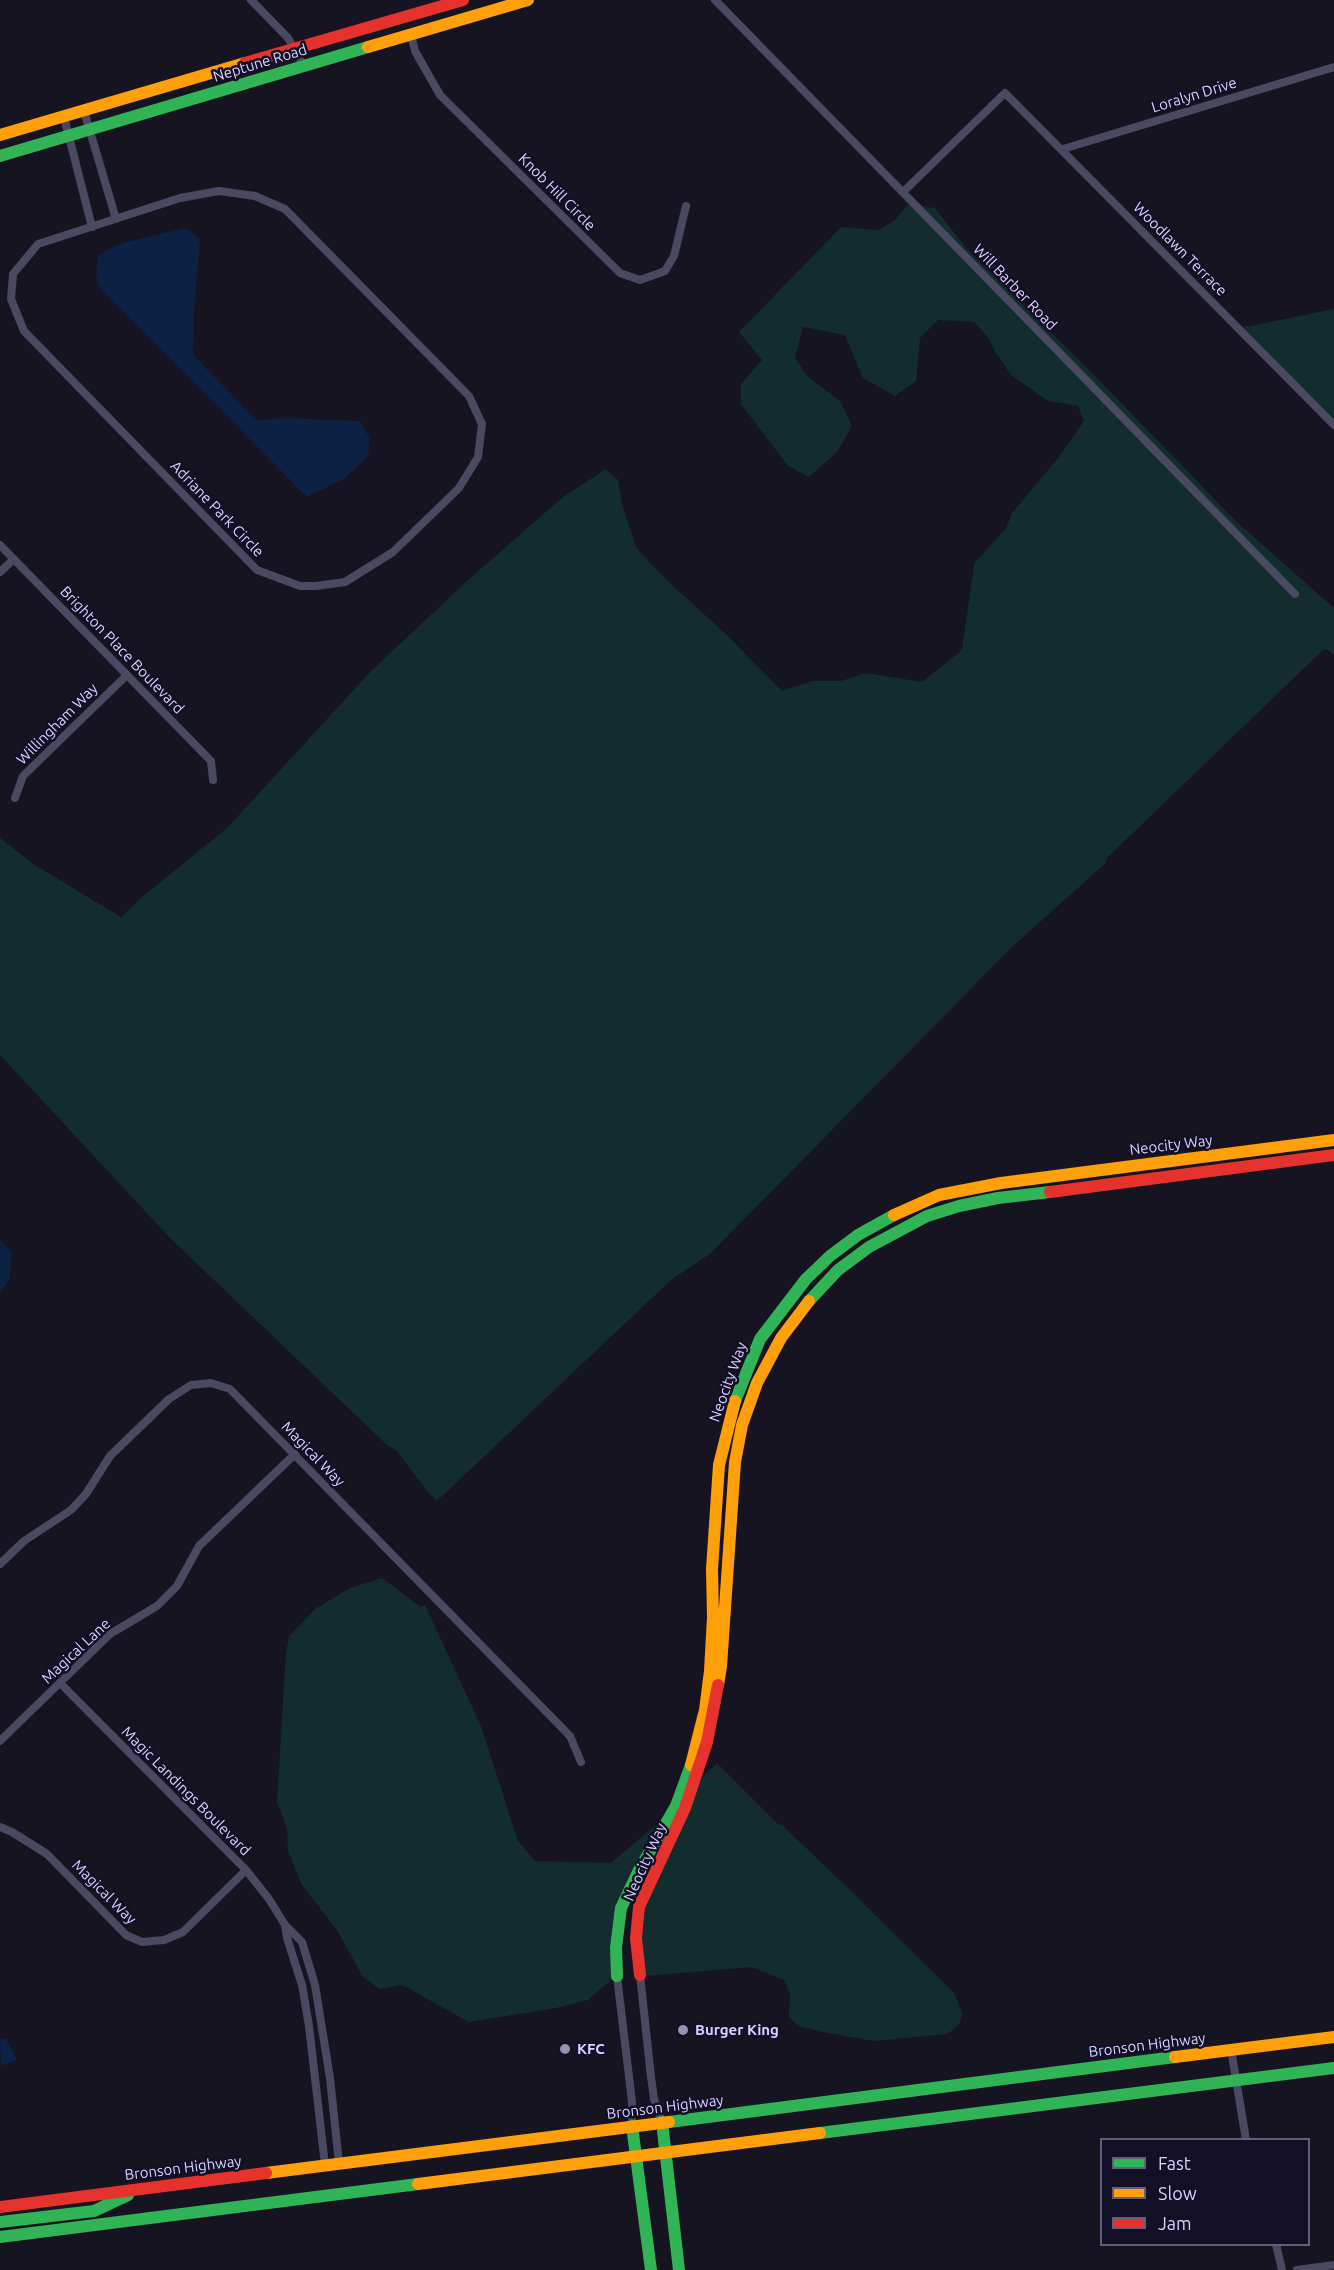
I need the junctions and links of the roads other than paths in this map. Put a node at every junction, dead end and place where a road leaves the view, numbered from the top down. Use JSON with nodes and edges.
{"nodes":[{"id":1,"x":251,"y":0,"type":"edge"},
{"id":2,"x":463,"y":0,"type":"edge"},
{"id":3,"x":528,"y":0,"type":"edge"},
{"id":4,"x":715,"y":0,"type":"edge"},
{"id":5,"x":411,"y":35,"type":"junction"},
{"id":6,"x":294,"y":49,"type":"junction"},
{"id":7,"x":304,"y":66,"type":"junction"},
{"id":8,"x":1334,"y":67,"type":"edge"},
{"id":9,"x":84,"y":111,"type":"junction"},
{"id":10,"x":64,"y":117,"type":"junction"},
{"id":11,"x":88,"y":130,"type":"junction"},
{"id":12,"x":0,"y":135,"type":"edge"},
{"id":13,"x":68,"y":136,"type":"junction"},
{"id":14,"x":1063,"y":149,"type":"junction"},
{"id":15,"x":0,"y":156,"type":"edge"},
{"id":16,"x":903,"y":192,"type":"junction"},
{"id":17,"x":686,"y":206,"type":"dead end"},
{"id":18,"x":116,"y":219,"type":"junction"},
{"id":19,"x":92,"y":226,"type":"junction"},
{"id":20,"x":1334,"y":425,"type":"edge"},
{"id":21,"x":0,"y":544,"type":"edge"},
{"id":22,"x":14,"y":559,"type":"junction"},
{"id":23,"x":0,"y":572,"type":"edge"},
{"id":24,"x":1295,"y":594,"type":"dead end"},
{"id":25,"x":127,"y":675,"type":"junction"},
{"id":26,"x":213,"y":780,"type":"dead end"},
{"id":27,"x":15,"y":798,"type":"dead end"},
{"id":28,"x":1334,"y":1140,"type":"edge"},
{"id":29,"x":1334,"y":1155,"type":"edge"},
{"id":30,"x":1140,"y":1164,"type":"junction"},
{"id":31,"x":1143,"y":1181,"type":"junction"},
{"id":32,"x":912,"y":1206,"type":"junction"},
{"id":33,"x":915,"y":1222,"type":"junction"},
{"id":34,"x":295,"y":1454,"type":"junction"},
{"id":35,"x":0,"y":1564,"type":"edge"},
{"id":36,"x":60,"y":1683,"type":"junction"},
{"id":37,"x":0,"y":1741,"type":"edge"},
{"id":38,"x":581,"y":1762,"type":"dead end"},
{"id":39,"x":0,"y":1827,"type":"edge"},
{"id":40,"x":246,"y":1870,"type":"junction"},
{"id":41,"x":285,"y":1925,"type":"junction"},
{"id":42,"x":640,"y":1975,"type":"joint"},
{"id":43,"x":617,"y":1976,"type":"joint"},
{"id":44,"x":1334,"y":2037,"type":"edge"},
{"id":45,"x":1231,"y":2049,"type":"junction"},
{"id":46,"x":1334,"y":2068,"type":"edge"},
{"id":47,"x":1234,"y":2079,"type":"junction"},
{"id":48,"x":662,"y":2122,"type":"junction"},
{"id":49,"x":632,"y":2126,"type":"junction"},
{"id":50,"x":1246,"y":2138,"type":"edge"},
{"id":51,"x":665,"y":2152,"type":"junction"},
{"id":52,"x":635,"y":2155,"type":"junction"},
{"id":53,"x":339,"y":2163,"type":"junction"},
{"id":54,"x":325,"y":2165,"type":"junction"},
{"id":55,"x":142,"y":2189,"type":"junction"},
{"id":56,"x":0,"y":2207,"type":"edge"},
{"id":57,"x":0,"y":2222,"type":"edge"},
{"id":58,"x":0,"y":2237,"type":"edge"},
{"id":59,"x":1276,"y":2246,"type":"edge"},
{"id":60,"x":1334,"y":2265,"type":"edge"},
{"id":61,"x":651,"y":2270,"type":"edge"},
{"id":62,"x":679,"y":2270,"type":"edge"},
{"id":63,"x":1281,"y":2270,"type":"edge"},
{"id":64,"x":1297,"y":2270,"type":"edge"}],
"edges":[{"from":1,"to":6,"type":"street"},
{"from":2,"to":6,"type":"main road","name":"Neptune Road"},
{"from":3,"to":5,"type":"main road","name":"Neptune Road"},
{"from":4,"to":16,"type":"street","name":"Will Barber Road"},
{"from":5,"to":7,"type":"main road","name":"Neptune Road"},
{"from":5,"to":17,"type":"street","name":"Knob Hill Circle"},
{"from":6,"to":7,"type":"street"},
{"from":6,"to":9,"type":"main road","name":"Neptune Road"},
{"from":7,"to":11,"type":"main road","name":"Neptune Road"},
{"from":8,"to":14,"type":"street","name":"Loralyn Drive"},
{"from":9,"to":10,"type":"main road","name":"Neptune Road"},
{"from":9,"to":11,"type":"street"},
{"from":10,"to":12,"type":"main road","name":"Neptune Road"},
{"from":10,"to":13,"type":"street"},
{"from":11,"to":13,"type":"main road","name":"Neptune Road"},
{"from":11,"to":18,"type":"street"},
{"from":13,"to":15,"type":"main road","name":"Neptune Road"},
{"from":13,"to":19,"type":"street"},
{"from":14,"to":16,"type":"street","name":"Woodlawn Terrace"},
{"from":14,"to":20,"type":"street","name":"Woodlawn Terrace"},
{"from":16,"to":24,"type":"street","name":"Will Barber Road"},
{"from":18,"to":19,"type":"street","name":"Adriane Park Circle"},
{"from":18,"to":19,"type":"street","name":"Adriane Park Circle"},
{"from":21,"to":22,"type":"street","name":"Brighton Place Boulevard"},
{"from":22,"to":23,"type":"street"},
{"from":22,"to":25,"type":"street","name":"Brighton Place Boulevard"},
{"from":25,"to":26,"type":"street","name":"Brighton Place Boulevard"},
{"from":25,"to":27,"type":"street","name":"Willingham Way"},
{"from":28,"to":30,"type":"main road","name":"Neocity Way"},
{"from":29,"to":31,"type":"main road","name":"Neocity Way"},
{"from":30,"to":31,"type":"main road"},
{"from":30,"to":32,"type":"main road","name":"Neocity Way"},
{"from":31,"to":33,"type":"main road","name":"Neocity Way"},
{"from":32,"to":33,"type":"main road"},
{"from":32,"to":43,"type":"main road","name":"Neocity Way"},
{"from":33,"to":42,"type":"main road","name":"Neocity Way"},
{"from":34,"to":35,"type":"street","name":"Magical Way"},
{"from":34,"to":36,"type":"street","name":"Magical Lane"},
{"from":34,"to":38,"type":"street","name":"Magical Way"},
{"from":36,"to":37,"type":"street","name":"Magical Lane"},
{"from":36,"to":40,"type":"street","name":"Magic Landings Boulevard"},
{"from":39,"to":40,"type":"street","name":"Magical Way"},
{"from":40,"to":41,"type":"street","name":"Magic Landings Boulevard"},
{"from":41,"to":53,"type":"street","name":"Magic Landings Boulevard"},
{"from":41,"to":54,"type":"street","name":"Magic Landings Boulevard"},
{"from":42,"to":48,"type":"street"},
{"from":43,"to":49,"type":"street"},
{"from":44,"to":45,"type":"main road","name":"Bronson Highway"},
{"from":45,"to":47,"type":"street"},
{"from":45,"to":48,"type":"main road","name":"Bronson Highway"},
{"from":46,"to":47,"type":"main road"},
{"from":47,"to":50,"type":"street"},
{"from":47,"to":51,"type":"main road"},
{"from":48,"to":49,"type":"main road","name":"Bronson Highway"},
{"from":48,"to":51,"type":"main road"},
{"from":49,"to":52,"type":"main road"},
{"from":49,"to":53,"type":"main road","name":"Bronson Highway"},
{"from":51,"to":52,"type":"main road"},
{"from":51,"to":62,"type":"main road"},
{"from":52,"to":58,"type":"main road"},
{"from":52,"to":61,"type":"main road"},
{"from":53,"to":54,"type":"main road","name":"Bronson Highway"},
{"from":54,"to":55,"type":"main road","name":"Bronson Highway"},
{"from":55,"to":56,"type":"main road","name":"Bronson Highway"},
{"from":55,"to":57,"type":"main road"},
{"from":59,"to":63,"type":"street"},
{"from":60,"to":64,"type":"street"}]}
